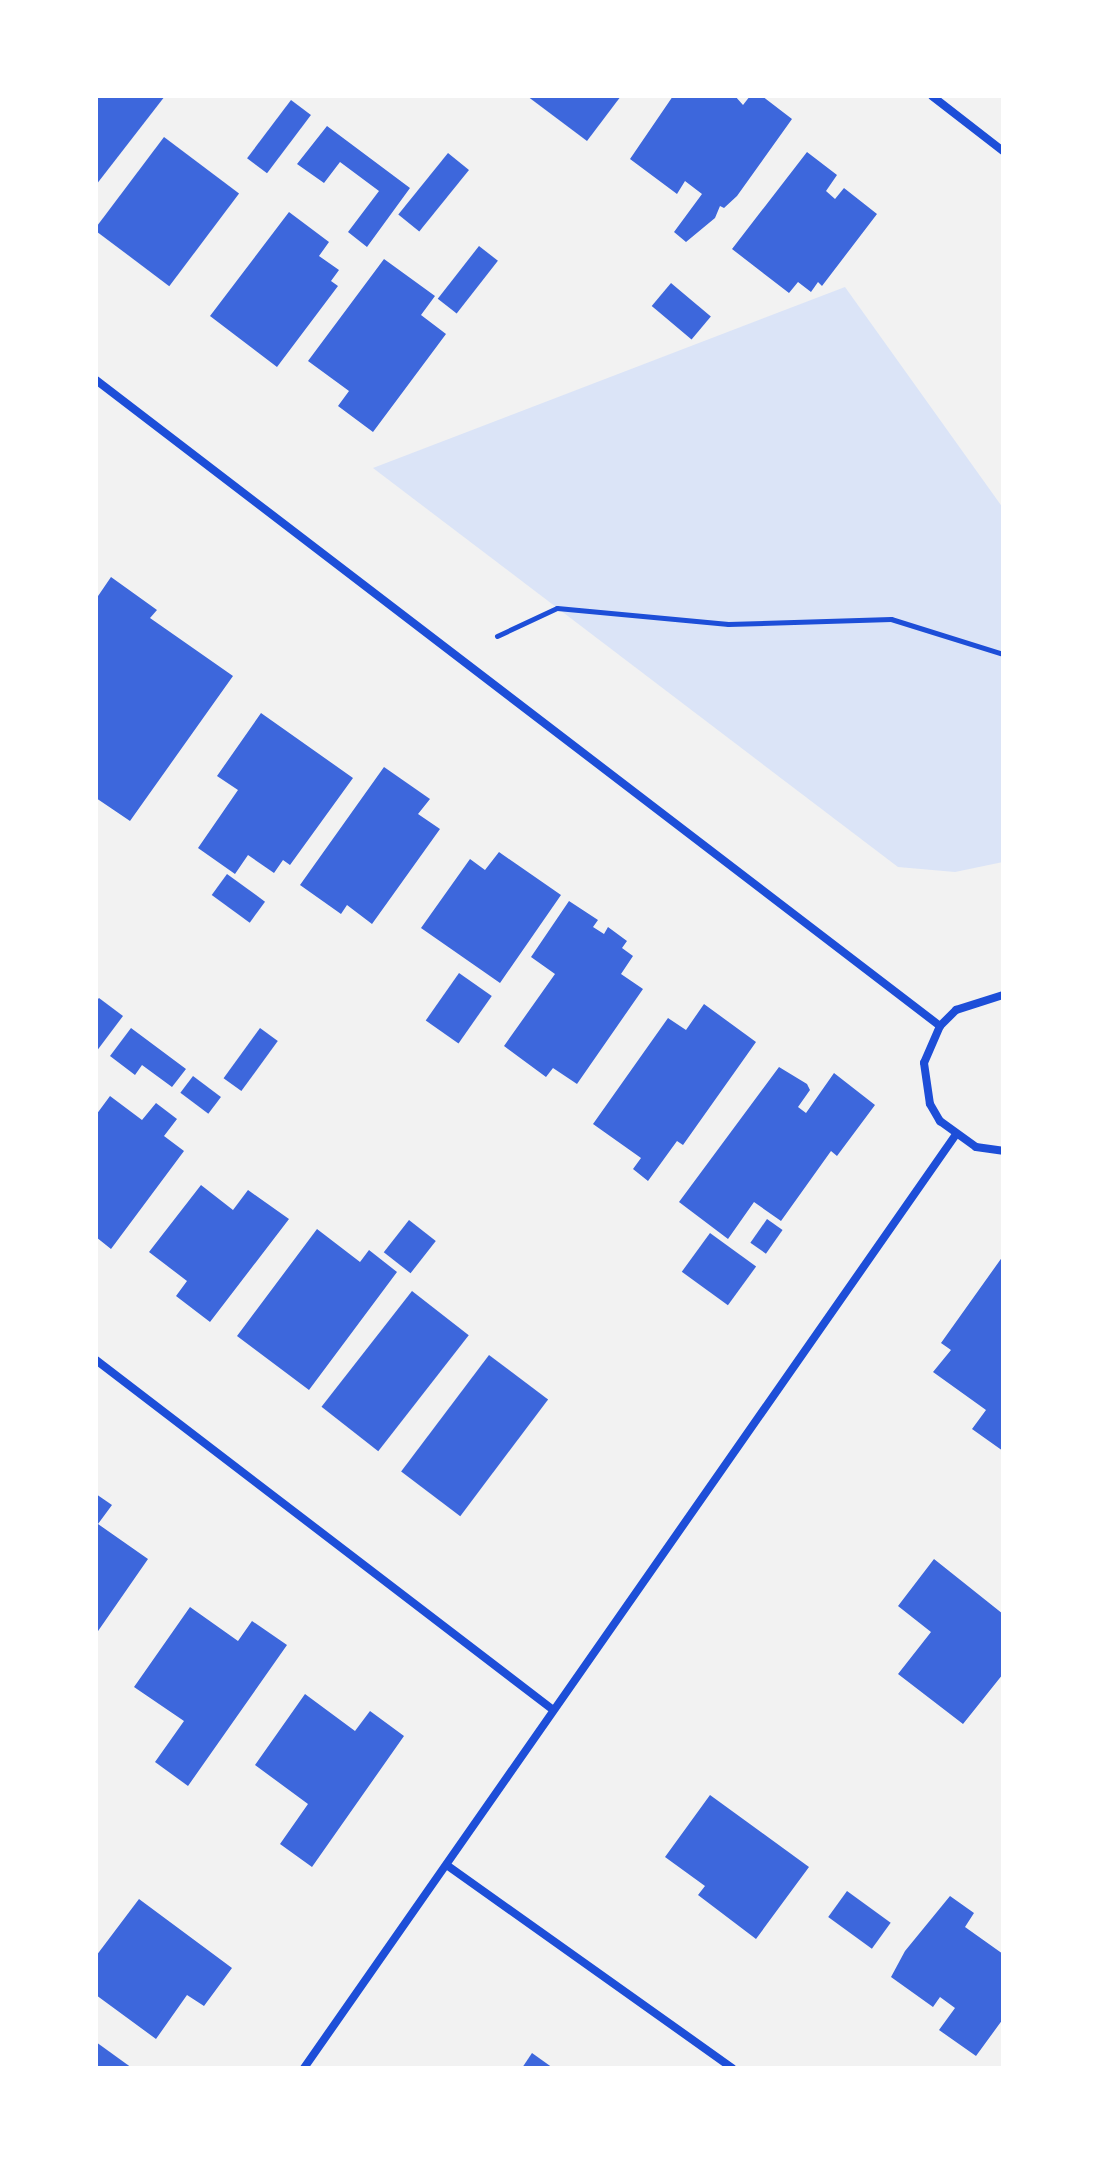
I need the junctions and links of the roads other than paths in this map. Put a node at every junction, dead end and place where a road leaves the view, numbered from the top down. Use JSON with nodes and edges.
{"nodes":[{"id":1,"x":932,"y":96,"type":"edge"},
{"id":2,"x":1003,"y":151,"type":"edge"},
{"id":3,"x":96,"y":380,"type":"edge"},
{"id":4,"x":1003,"y":995,"type":"edge"},
{"id":5,"x":940,"y":1026,"type":"junction"},
{"id":6,"x":955,"y":1136,"type":"junction"},
{"id":7,"x":1003,"y":1151,"type":"edge"},
{"id":8,"x":96,"y":1360,"type":"edge"},
{"id":9,"x":552,"y":1709,"type":"junction"},
{"id":10,"x":448,"y":1866,"type":"junction"},
{"id":11,"x":304,"y":2068,"type":"edge"},
{"id":12,"x":732,"y":2068,"type":"edge"}],
"edges":[{"from":1,"to":2,"type":"street"},
{"from":3,"to":5,"type":"street"},
{"from":4,"to":5,"type":"street"},
{"from":5,"to":6,"type":"street"},
{"from":6,"to":7,"type":"street"},
{"from":6,"to":9,"type":"street"},
{"from":8,"to":9,"type":"street"},
{"from":9,"to":10,"type":"street"},
{"from":10,"to":11,"type":"street"},
{"from":10,"to":12,"type":"street"}]}
